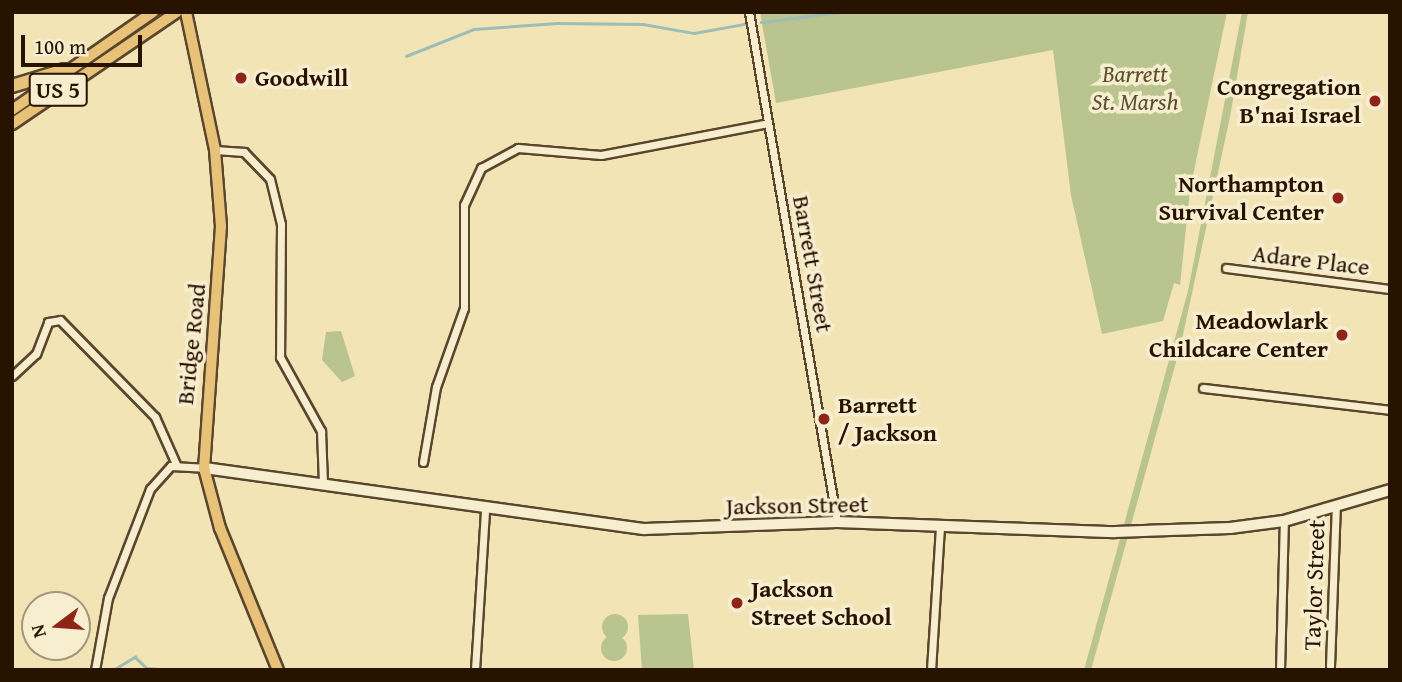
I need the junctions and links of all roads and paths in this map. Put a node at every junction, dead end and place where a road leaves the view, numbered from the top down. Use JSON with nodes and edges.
{"nodes":[{"id":1,"x":153,"y":12,"type":"edge"},
{"id":2,"x":177,"y":12,"type":"edge"},
{"id":3,"x":186,"y":12,"type":"edge"},
{"id":4,"x":749,"y":12,"type":"edge"},
{"id":5,"x":64,"y":70,"type":"junction"},
{"id":6,"x":12,"y":86,"type":"edge"},
{"id":7,"x":12,"y":110,"type":"edge"},
{"id":8,"x":768,"y":123,"type":"junction"},
{"id":9,"x":12,"y":124,"type":"edge"},
{"id":10,"x":215,"y":150,"type":"junction"},
{"id":11,"x":1226,"y":268,"type":"dead end"},
{"id":12,"x":1390,"y":289,"type":"edge"},
{"id":13,"x":12,"y":376,"type":"edge"},
{"id":14,"x":1203,"y":388,"type":"dead end"},
{"id":15,"x":1390,"y":410,"type":"edge"},
{"id":16,"x":423,"y":462,"type":"dead end"},
{"id":17,"x":176,"y":464,"type":"junction"},
{"id":18,"x":204,"y":468,"type":"junction"},
{"id":19,"x":323,"y":484,"type":"junction"},
{"id":20,"x":1390,"y":490,"type":"edge"},
{"id":21,"x":1336,"y":506,"type":"junction"},
{"id":22,"x":485,"y":509,"type":"junction"},
{"id":23,"x":1284,"y":521,"type":"junction"},
{"id":24,"x":837,"y":522,"type":"junction"},
{"id":25,"x":940,"y":527,"type":"junction"},
{"id":26,"x":1330,"y":666,"type":"dead end"},
{"id":27,"x":94,"y":670,"type":"edge"},
{"id":28,"x":278,"y":670,"type":"edge"},
{"id":29,"x":475,"y":670,"type":"edge"},
{"id":30,"x":931,"y":670,"type":"edge"},
{"id":31,"x":1280,"y":670,"type":"edge"}],
"edges":[{"from":1,"to":5,"type":"main road","number":"US 5"},
{"from":2,"to":9,"type":"main road","number":"US 5"},
{"from":3,"to":10,"type":"main road","name":"Bridge Road"},
{"from":4,"to":8,"type":"street","name":"Barrett Street"},
{"from":5,"to":6,"type":"highway"},
{"from":5,"to":7,"type":"main road","number":"US 5"},
{"from":8,"to":16,"type":"street"},
{"from":8,"to":24,"type":"street","name":"Barrett Street"},
{"from":10,"to":18,"type":"main road","name":"Bridge Road"},
{"from":10,"to":19,"type":"street"},
{"from":11,"to":12,"type":"street","name":"Adare Place"},
{"from":13,"to":17,"type":"street"},
{"from":14,"to":15,"type":"street"},
{"from":17,"to":18,"type":"street"},
{"from":17,"to":27,"type":"street"},
{"from":18,"to":19,"type":"street","name":"Jackson Street"},
{"from":18,"to":28,"type":"main road","name":"Bridge Road"},
{"from":19,"to":22,"type":"street","name":"Jackson Street"},
{"from":20,"to":21,"type":"street","name":"Jackson Street"},
{"from":21,"to":23,"type":"street","name":"Jackson Street"},
{"from":21,"to":26,"type":"street","name":"Taylor Street"},
{"from":22,"to":24,"type":"street","name":"Jackson Street"},
{"from":22,"to":29,"type":"street"},
{"from":23,"to":25,"type":"street","name":"Jackson Street"},
{"from":23,"to":31,"type":"street"},
{"from":24,"to":25,"type":"street","name":"Jackson Street"},
{"from":25,"to":30,"type":"street"}]}
